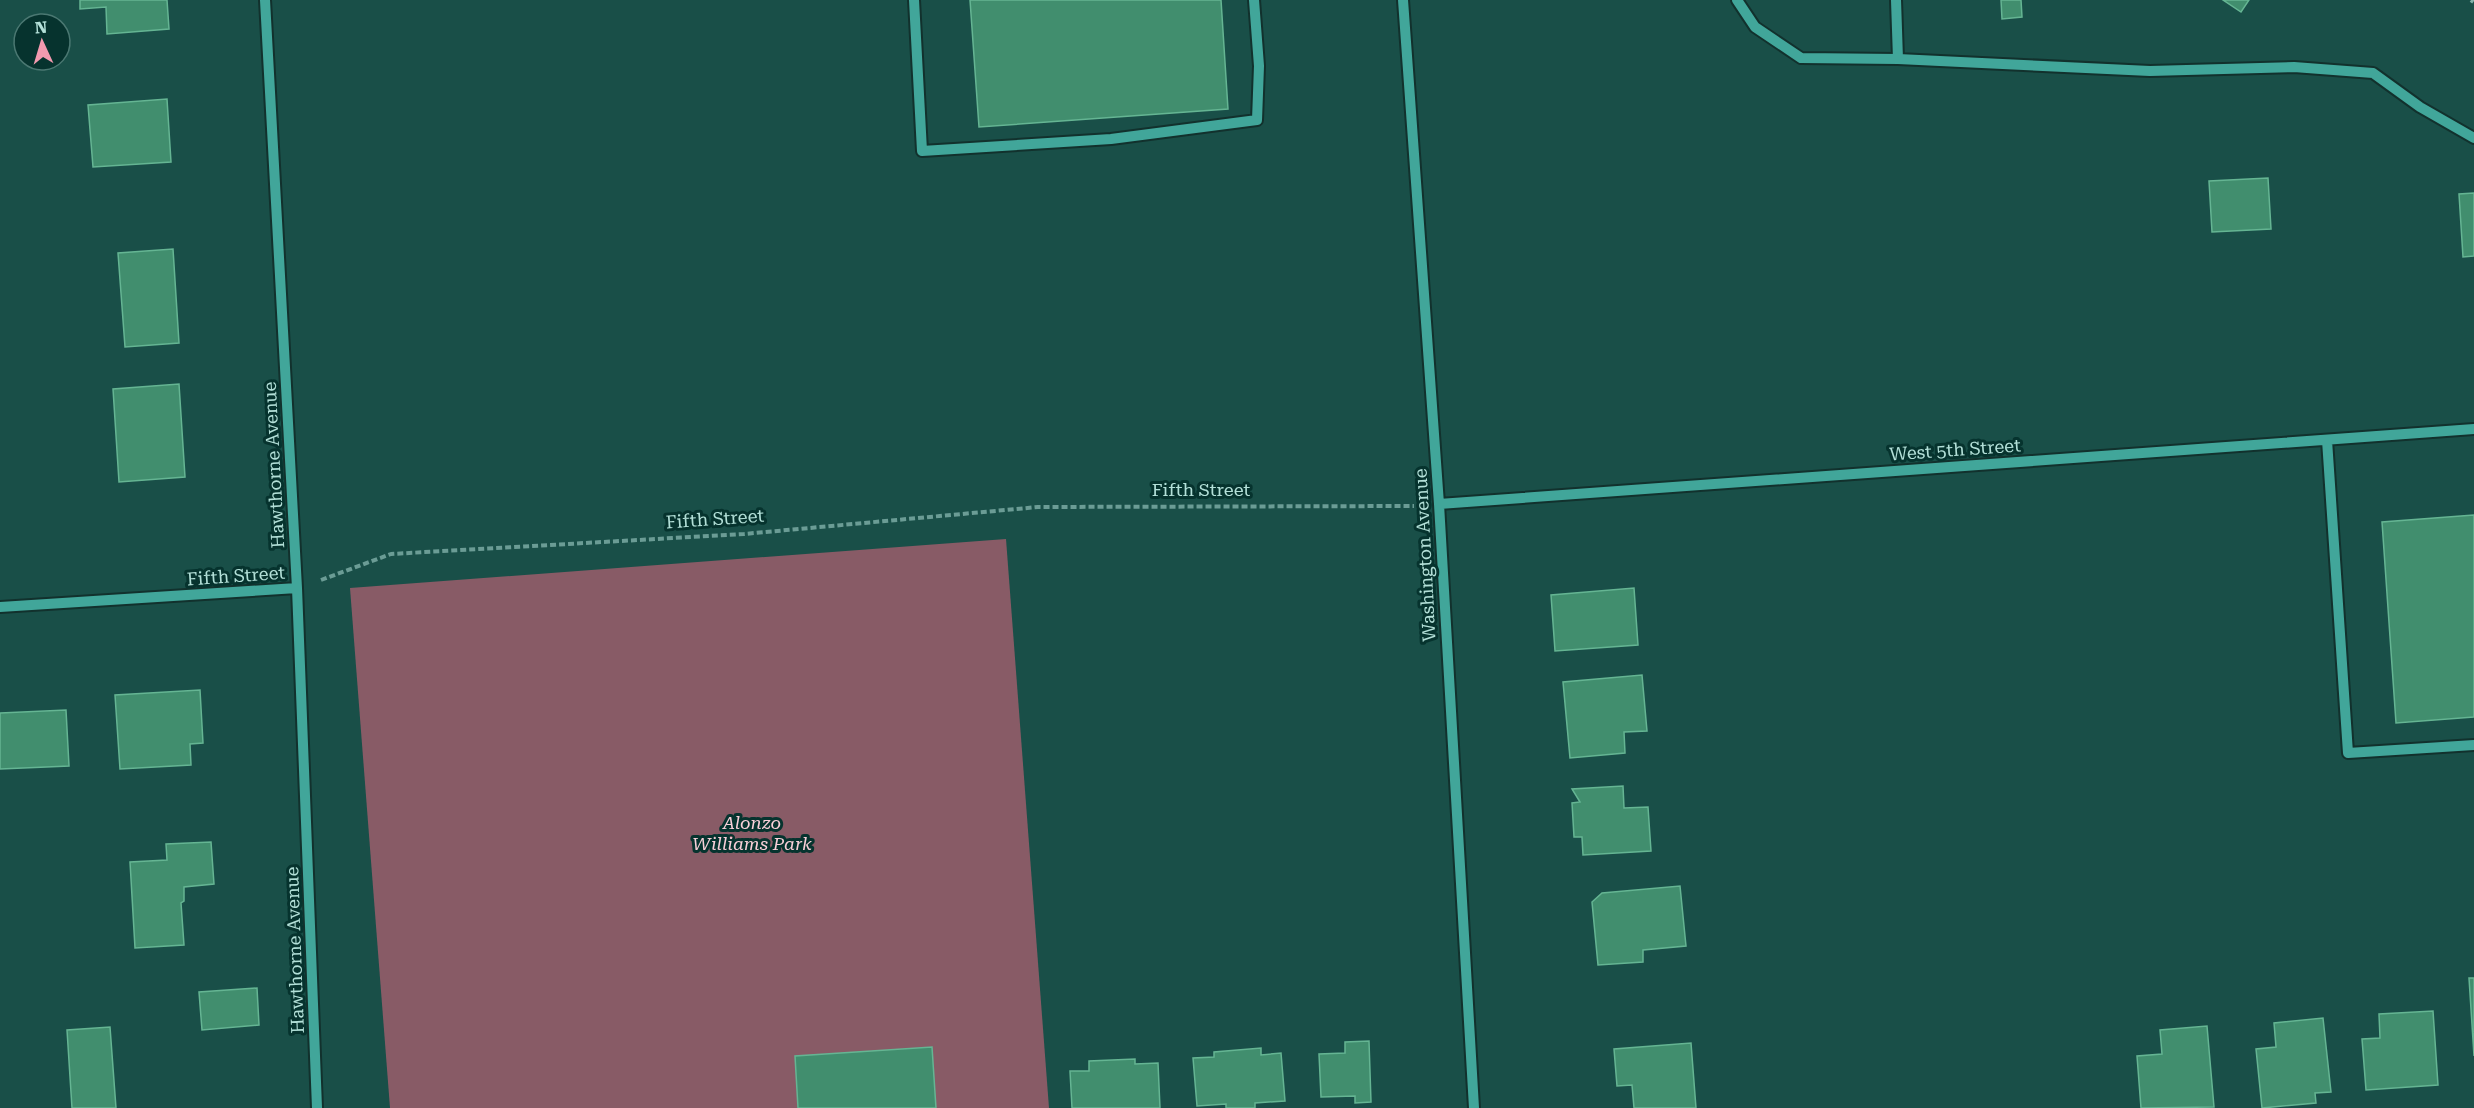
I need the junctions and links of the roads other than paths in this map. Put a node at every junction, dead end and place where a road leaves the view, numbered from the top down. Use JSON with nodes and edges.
{"nodes":[{"id":1,"x":265,"y":0,"type":"edge"},
{"id":2,"x":914,"y":0,"type":"edge"},
{"id":3,"x":1254,"y":0,"type":"edge"},
{"id":4,"x":1403,"y":0,"type":"edge"},
{"id":5,"x":1737,"y":0,"type":"edge"},
{"id":6,"x":1896,"y":0,"type":"edge"},
{"id":7,"x":1898,"y":59,"type":"junction"},
{"id":8,"x":2474,"y":138,"type":"edge"},
{"id":9,"x":2474,"y":429,"type":"edge"},
{"id":10,"x":2327,"y":440,"type":"junction"},
{"id":11,"x":1439,"y":504,"type":"junction"},
{"id":12,"x":297,"y":588,"type":"junction"},
{"id":13,"x":0,"y":607,"type":"edge"},
{"id":14,"x":2474,"y":745,"type":"edge"},
{"id":15,"x":317,"y":1108,"type":"edge"},
{"id":16,"x":1474,"y":1108,"type":"edge"}],
"edges":[{"from":1,"to":12,"type":"street","name":"Hawthorne Avenue"},
{"from":2,"to":3,"type":"street"},
{"from":4,"to":11,"type":"street","name":"Washington Avenue"},
{"from":5,"to":7,"type":"street"},
{"from":6,"to":7,"type":"street"},
{"from":7,"to":8,"type":"street"},
{"from":9,"to":10,"type":"street","name":"West 5th Street"},
{"from":10,"to":11,"type":"street","name":"West 5th Street"},
{"from":10,"to":14,"type":"street"},
{"from":11,"to":16,"type":"street","name":"Washington Avenue"},
{"from":12,"to":13,"type":"street","name":"Fifth Street"},
{"from":12,"to":15,"type":"street","name":"Hawthorne Avenue"}]}
